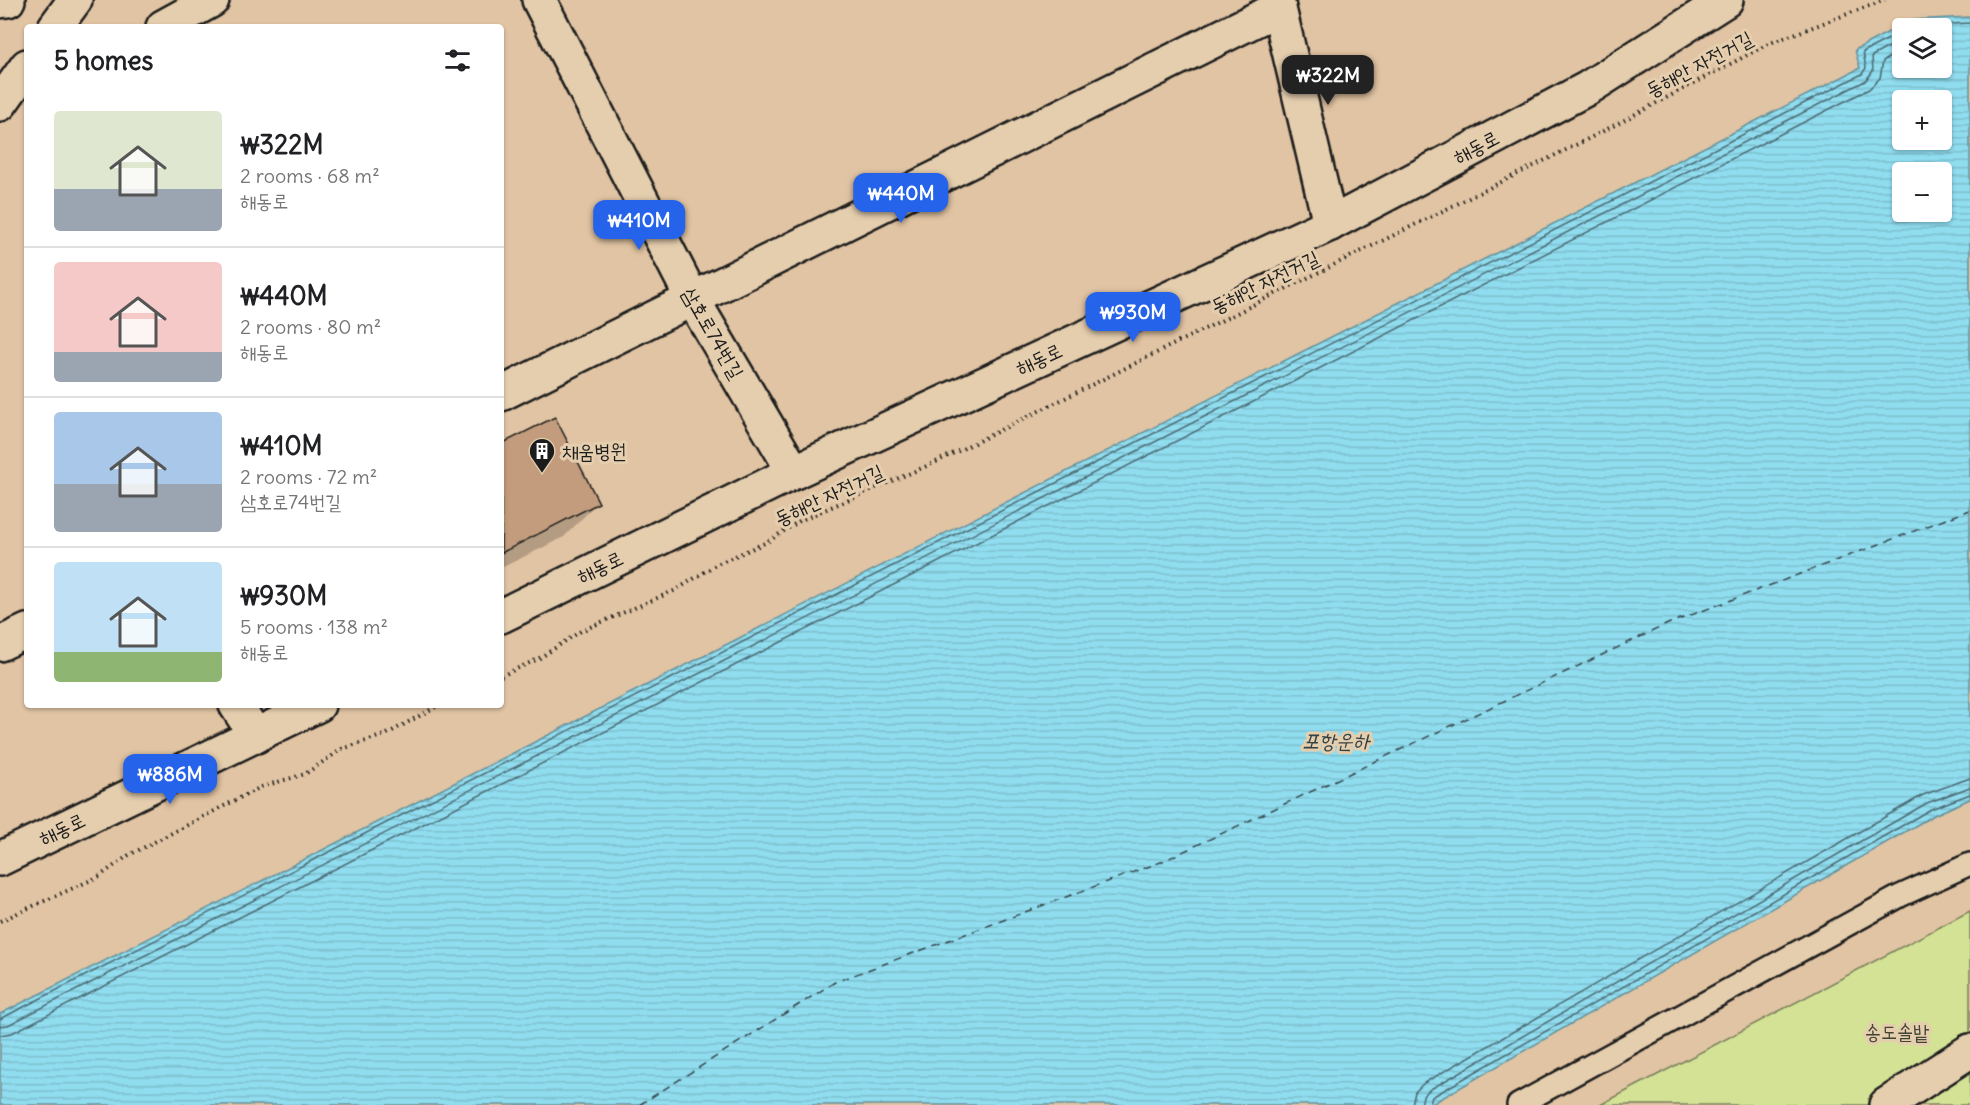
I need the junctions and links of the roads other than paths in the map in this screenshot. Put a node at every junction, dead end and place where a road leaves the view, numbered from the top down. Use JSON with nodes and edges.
{"nodes":[{"id":1,"x":8,"y":0,"type":"edge"},
{"id":2,"x":75,"y":0,"type":"edge"},
{"id":3,"x":212,"y":0,"type":"edge"},
{"id":4,"x":538,"y":0,"type":"edge"},
{"id":5,"x":1726,"y":0,"type":"edge"},
{"id":6,"x":0,"y":1,"type":"edge"},
{"id":7,"x":1278,"y":4,"type":"edge"},
{"id":8,"x":57,"y":24,"type":"edge"},
{"id":9,"x":168,"y":24,"type":"edge"},
{"id":10,"x":24,"y":70,"type":"edge"},
{"id":11,"x":24,"y":98,"type":"edge"},
{"id":12,"x":0,"y":104,"type":"edge"},
{"id":13,"x":0,"y":110,"type":"edge"},
{"id":14,"x":1330,"y":224,"type":"junction"},
{"id":15,"x":693,"y":300,"type":"junction"},
{"id":16,"x":504,"y":393,"type":"edge"},
{"id":17,"x":794,"y":472,"type":"junction"},
{"id":18,"x":504,"y":615,"type":"edge"},
{"id":19,"x":24,"y":632,"type":"edge"},
{"id":20,"x":0,"y":644,"type":"edge"},
{"id":21,"x":238,"y":708,"type":"edge"},
{"id":22,"x":312,"y":708,"type":"edge"},
{"id":23,"x":256,"y":736,"type":"junction"},
{"id":24,"x":0,"y":859,"type":"edge"},
{"id":25,"x":1970,"y":864,"type":"edge"},
{"id":26,"x":1970,"y":1051,"type":"edge"},
{"id":27,"x":1518,"y":1105,"type":"edge"},
{"id":28,"x":1886,"y":1105,"type":"edge"}],
"edges":[{"from":1,"to":6,"type":"street"},
{"from":2,"to":8,"type":"street"},
{"from":3,"to":9,"type":"street"},
{"from":4,"to":15,"type":"street","name":"삼호로74번길"},
{"from":5,"to":14,"type":"street","name":"해동로"},
{"from":7,"to":14,"type":"street"},
{"from":7,"to":15,"type":"street"},
{"from":10,"to":12,"type":"street"},
{"from":11,"to":13,"type":"street"},
{"from":14,"to":17,"type":"street","name":"해동로"},
{"from":15,"to":16,"type":"street"},
{"from":15,"to":17,"type":"street","name":"삼호로74번길"},
{"from":17,"to":18,"type":"street","name":"해동로"},
{"from":19,"to":20,"type":"street"},
{"from":21,"to":23,"type":"street"},
{"from":22,"to":23,"type":"street","name":"해동로"},
{"from":23,"to":24,"type":"street","name":"해동로"},
{"from":25,"to":27,"type":"lane"},
{"from":26,"to":28,"type":"street"}]}
